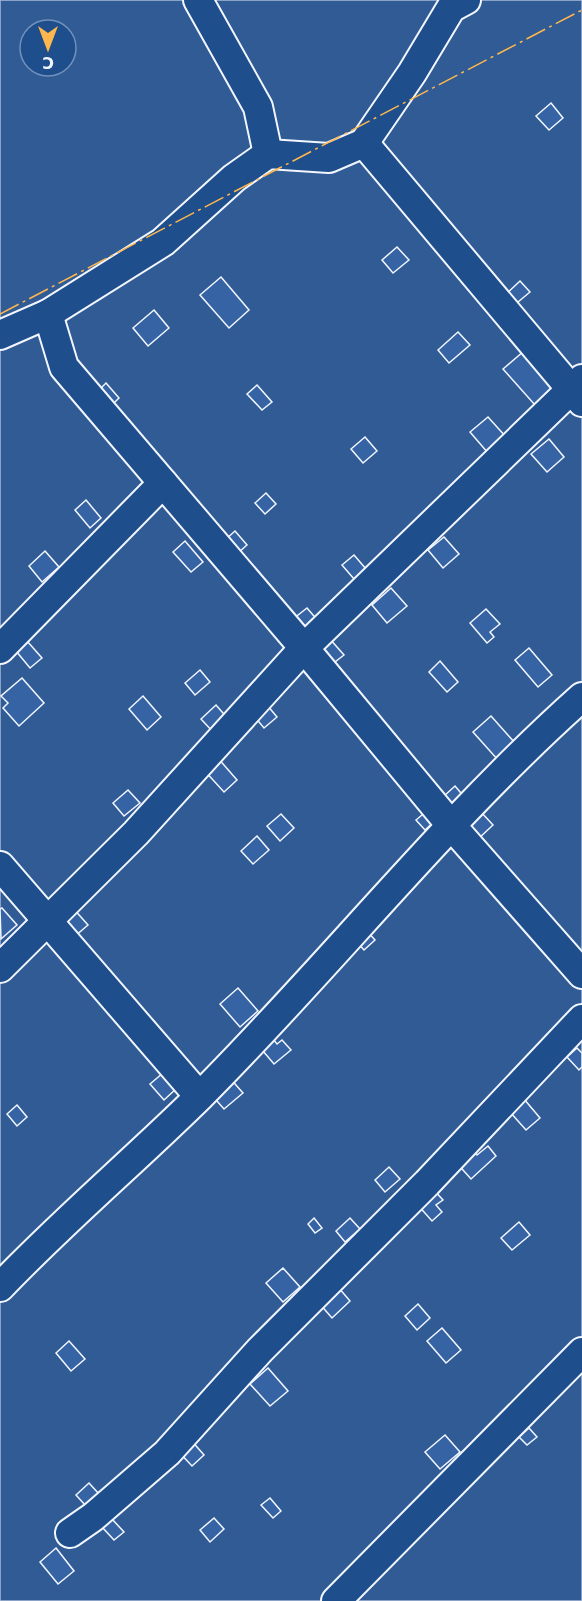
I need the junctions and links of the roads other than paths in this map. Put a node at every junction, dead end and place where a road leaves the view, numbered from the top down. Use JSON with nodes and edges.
{"nodes":[{"id":1,"x":198,"y":0,"type":"edge"},
{"id":2,"x":455,"y":3,"type":"edge"},
{"id":3,"x":364,"y":143,"type":"junction"},
{"id":4,"x":268,"y":154,"type":"junction"},
{"id":5,"x":48,"y":314,"type":"junction"},
{"id":6,"x":0,"y":335,"type":"edge"},
{"id":7,"x":578,"y":390,"type":"edge"},
{"id":8,"x":163,"y":483,"type":"junction"},
{"id":9,"x":304,"y":648,"type":"junction"},
{"id":10,"x":0,"y":649,"type":"edge"},
{"id":11,"x":582,"y":697,"type":"edge"},
{"id":12,"x":450,"y":824,"type":"junction"},
{"id":13,"x":0,"y":866,"type":"edge"},
{"id":14,"x":46,"y":922,"type":"junction"},
{"id":15,"x":0,"y":968,"type":"edge"},
{"id":16,"x":582,"y":974,"type":"edge"},
{"id":17,"x":582,"y":1019,"type":"edge"},
{"id":18,"x":200,"y":1096,"type":"junction"},
{"id":19,"x":0,"y":1287,"type":"edge"},
{"id":20,"x":582,"y":1352,"type":"edge"},
{"id":21,"x":70,"y":1533,"type":"dead end"},
{"id":22,"x":336,"y":1601,"type":"edge"}],
"edges":[{"from":1,"to":4,"type":"lane"},
{"from":2,"to":3,"type":"lane"},
{"from":3,"to":4,"type":"lane"},
{"from":3,"to":7,"type":"lane"},
{"from":4,"to":5,"type":"lane"},
{"from":5,"to":6,"type":"lane"},
{"from":5,"to":8,"type":"lane"},
{"from":7,"to":9,"type":"lane"},
{"from":8,"to":9,"type":"lane"},
{"from":8,"to":10,"type":"lane"},
{"from":9,"to":12,"type":"lane"},
{"from":9,"to":14,"type":"lane"},
{"from":11,"to":12,"type":"lane"},
{"from":12,"to":16,"type":"lane"},
{"from":12,"to":18,"type":"lane"},
{"from":13,"to":14,"type":"lane"},
{"from":14,"to":15,"type":"lane"},
{"from":14,"to":18,"type":"lane"},
{"from":17,"to":21,"type":"lane"},
{"from":18,"to":19,"type":"lane"},
{"from":20,"to":22,"type":"lane"}]}
